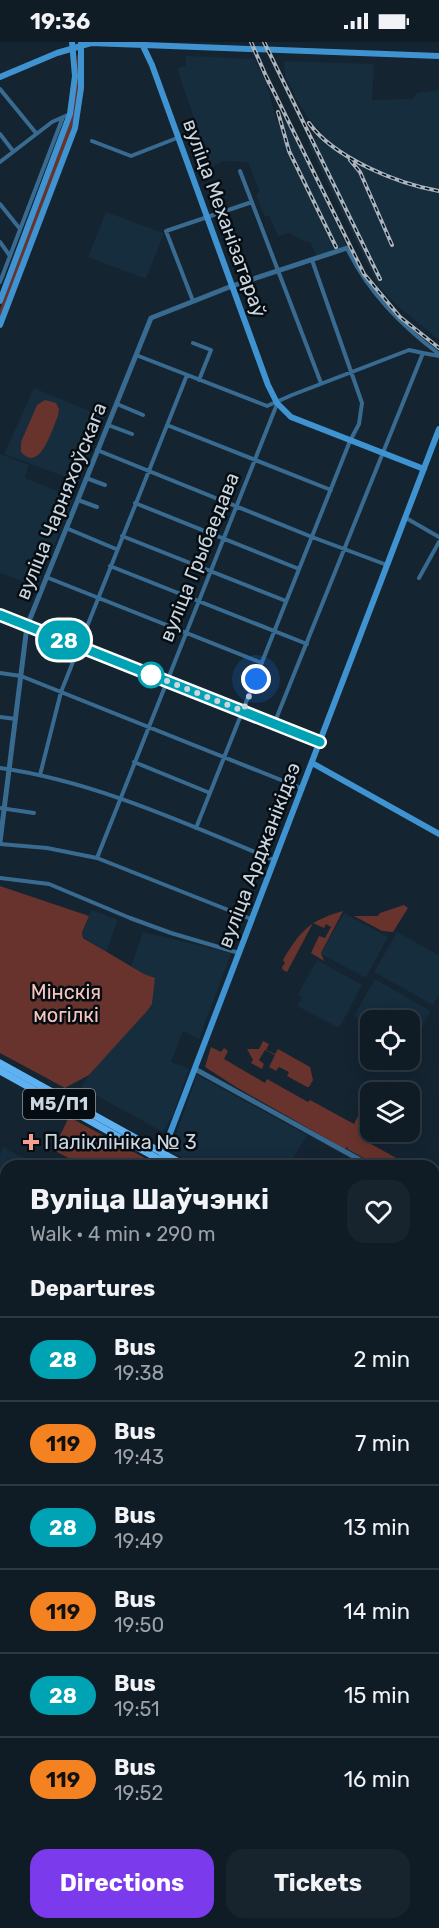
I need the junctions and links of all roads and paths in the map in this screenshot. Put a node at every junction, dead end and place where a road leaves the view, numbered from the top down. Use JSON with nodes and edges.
{"nodes":[{"id":1,"x":81,"y":44,"type":"edge"},
{"id":2,"x":142,"y":44,"type":"junction"},
{"id":3,"x":158,"y":44,"type":"junction"},
{"id":4,"x":73,"y":45,"type":"edge"},
{"id":5,"x":439,"y":56,"type":"edge"},
{"id":6,"x":152,"y":65,"type":"junction"},
{"id":7,"x":0,"y":77,"type":"edge"},
{"id":8,"x":0,"y":89,"type":"edge"},
{"id":9,"x":66,"y":115,"type":"junction"},
{"id":10,"x":36,"y":133,"type":"junction"},
{"id":11,"x":1,"y":135,"type":"edge"},
{"id":12,"x":177,"y":138,"type":"junction"},
{"id":13,"x":92,"y":141,"type":"dead end"},
{"id":14,"x":13,"y":151,"type":"junction"},
{"id":15,"x":0,"y":162,"type":"edge"},
{"id":16,"x":240,"y":171,"type":"dead end"},
{"id":17,"x":252,"y":202,"type":"junction"},
{"id":18,"x":0,"y":204,"type":"edge"},
{"id":19,"x":206,"y":217,"type":"junction"},
{"id":20,"x":21,"y":229,"type":"junction"},
{"id":21,"x":0,"y":242,"type":"edge"},
{"id":22,"x":347,"y":248,"type":"joint"},
{"id":23,"x":10,"y":256,"type":"junction"},
{"id":24,"x":312,"y":260,"type":"junction"},
{"id":25,"x":279,"y":270,"type":"junction"},
{"id":26,"x":0,"y":282,"type":"edge"},
{"id":27,"x":232,"y":286,"type":"junction"},
{"id":28,"x":0,"y":300,"type":"edge"},
{"id":29,"x":193,"y":302,"type":"junction"},
{"id":30,"x":0,"y":325,"type":"edge"},
{"id":31,"x":193,"y":343,"type":"dead end"},
{"id":32,"x":423,"y":353,"type":"junction"},
{"id":33,"x":136,"y":355,"type":"junction"},
{"id":34,"x":439,"y":355,"type":"edge"},
{"id":35,"x":352,"y":372,"type":"junction"},
{"id":36,"x":187,"y":375,"type":"junction"},
{"id":37,"x":199,"y":380,"type":"junction"},
{"id":38,"x":321,"y":383,"type":"junction"},
{"id":39,"x":277,"y":403,"type":"junction"},
{"id":40,"x":117,"y":404,"type":"junction"},
{"id":41,"x":143,"y":415,"type":"dead end"},
{"id":42,"x":167,"y":424,"type":"junction"},
{"id":43,"x":108,"y":425,"type":"junction"},
{"id":44,"x":439,"y":429,"type":"edge"},
{"id":45,"x":132,"y":434,"type":"dead end"},
{"id":46,"x":350,"y":441,"type":"junction"},
{"id":47,"x":97,"y":450,"type":"junction"},
{"id":48,"x":382,"y":453,"type":"junction"},
{"id":49,"x":254,"y":459,"type":"junction"},
{"id":50,"x":423,"y":469,"type":"junction"},
{"id":51,"x":148,"y":471,"type":"junction"},
{"id":52,"x":86,"y":478,"type":"junction"},
{"id":53,"x":105,"y":485,"type":"dead end"},
{"id":54,"x":331,"y":490,"type":"junction"},
{"id":55,"x":78,"y":500,"type":"junction"},
{"id":56,"x":135,"y":503,"type":"junction"},
{"id":57,"x":236,"y":506,"type":"junction"},
{"id":58,"x":97,"y":507,"type":"dead end"},
{"id":59,"x":406,"y":517,"type":"junction"},
{"id":60,"x":66,"y":528,"type":"junction"},
{"id":61,"x":122,"y":536,"type":"junction"},
{"id":62,"x":312,"y":537,"type":"junction"},
{"id":63,"x":439,"y":537,"type":"edge"},
{"id":64,"x":223,"y":538,"type":"junction"},
{"id":65,"x":439,"y":542,"type":"edge"},
{"id":66,"x":116,"y":549,"type":"junction"},
{"id":67,"x":344,"y":550,"type":"junction"},
{"id":68,"x":110,"y":566,"type":"junction"},
{"id":69,"x":388,"y":566,"type":"junction"},
{"id":70,"x":299,"y":569,"type":"junction"},
{"id":71,"x":210,"y":571,"type":"junction"},
{"id":72,"x":46,"y":577,"type":"junction"},
{"id":73,"x":419,"y":578,"type":"dead end"},
{"id":74,"x":98,"y":597,"type":"junction"},
{"id":75,"x":198,"y":601,"type":"junction"},
{"id":76,"x":286,"y":601,"type":"junction"},
{"id":77,"x":0,"y":615,"type":"edge"},
{"id":78,"x":27,"y":626,"type":"junction"},
{"id":79,"x":274,"y":632,"type":"junction"},
{"id":80,"x":185,"y":633,"type":"junction"},
{"id":81,"x":307,"y":644,"type":"junction"},
{"id":82,"x":78,"y":646,"type":"junction"},
{"id":83,"x":262,"y":663,"type":"junction"},
{"id":84,"x":0,"y":673,"type":"edge"},
{"id":85,"x":21,"y":676,"type":"junction"},
{"id":86,"x":166,"y":681,"type":"junction"},
{"id":87,"x":61,"y":692,"type":"junction"},
{"id":88,"x":243,"y":711,"type":"junction"},
{"id":89,"x":0,"y":717,"type":"edge"},
{"id":90,"x":16,"y":719,"type":"junction"},
{"id":91,"x":274,"y":724,"type":"junction"},
{"id":92,"x":149,"y":726,"type":"junction"},
{"id":93,"x":320,"y":742,"type":"junction"},
{"id":94,"x":225,"y":756,"type":"junction"},
{"id":95,"x":134,"y":762,"type":"junction"},
{"id":96,"x":312,"y":763,"type":"junction"},
{"id":97,"x":0,"y":768,"type":"edge"},
{"id":98,"x":10,"y":770,"type":"junction"},
{"id":99,"x":40,"y":775,"type":"junction"},
{"id":100,"x":301,"y":788,"type":"junction"},
{"id":101,"x":210,"y":793,"type":"junction"},
{"id":102,"x":120,"y":799,"type":"junction"},
{"id":103,"x":2,"y":808,"type":"edge"},
{"id":104,"x":34,"y":813,"type":"dead end"},
{"id":105,"x":196,"y":828,"type":"junction"},
{"id":106,"x":439,"y":834,"type":"edge"},
{"id":107,"x":0,"y":843,"type":"edge"},
{"id":108,"x":97,"y":858,"type":"junction"},
{"id":109,"x":274,"y":860,"type":"junction"},
{"id":110,"x":0,"y":878,"type":"edge"},
{"id":111,"x":251,"y":919,"type":"junction"},
{"id":112,"x":238,"y":953,"type":"junction"},
{"id":113,"x":0,"y":1063,"type":"edge"},
{"id":114,"x":195,"y":1068,"type":"junction"},
{"id":115,"x":0,"y":1071,"type":"edge"},
{"id":116,"x":162,"y":1156,"type":"junction"},
{"id":117,"x":166,"y":1160,"type":"edge"},
{"id":118,"x":172,"y":1160,"type":"edge"},
{"id":119,"x":360,"y":1160,"type":"edge"}],
"edges":[{"from":1,"to":2,"type":"main road"},
{"from":1,"to":4,"type":"main road"},
{"from":1,"to":30,"type":"main road"},
{"from":2,"to":3,"type":"main road"},
{"from":2,"to":6,"type":"main road","name":"вуліца Механізатараў"},
{"from":3,"to":5,"type":"main road"},
{"from":3,"to":6,"type":"main road"},
{"from":4,"to":7,"type":"main road"},
{"from":4,"to":9,"type":"main road"},
{"from":6,"to":12,"type":"main road","name":"вуліца Механізатараў"},
{"from":8,"to":10,"type":"street"},
{"from":9,"to":10,"type":"street"},
{"from":9,"to":20,"type":"street"},
{"from":9,"to":28,"type":"main road"},
{"from":10,"to":14,"type":"street"},
{"from":11,"to":14,"type":"street"},
{"from":12,"to":13,"type":"street"},
{"from":12,"to":19,"type":"main road","name":"вуліца Механізатараў"},
{"from":14,"to":15,"type":"street"},
{"from":16,"to":17,"type":"street"},
{"from":17,"to":19,"type":"street"},
{"from":17,"to":25,"type":"street"},
{"from":18,"to":20,"type":"street"},
{"from":19,"to":27,"type":"main road","name":"вуліца Механізатараў"},
{"from":19,"to":29,"type":"street"},
{"from":20,"to":23,"type":"street"},
{"from":21,"to":23,"type":"street"},
{"from":22,"to":24,"type":"street"},
{"from":22,"to":34,"type":"street"},
{"from":23,"to":26,"type":"street"},
{"from":24,"to":25,"type":"street"},
{"from":24,"to":35,"type":"street"},
{"from":25,"to":27,"type":"street"},
{"from":25,"to":38,"type":"street"},
{"from":27,"to":29,"type":"street"},
{"from":27,"to":39,"type":"main road","name":"вуліца Механізатараў"},
{"from":29,"to":33,"type":"street","name":"вуліца Чарняхоўскага"},
{"from":31,"to":37,"type":"street"},
{"from":32,"to":34,"type":"street"},
{"from":32,"to":35,"type":"street"},
{"from":32,"to":48,"type":"street"},
{"from":33,"to":36,"type":"street"},
{"from":33,"to":40,"type":"street","name":"вуліца Чарняхоўскага"},
{"from":35,"to":38,"type":"street"},
{"from":35,"to":46,"type":"street"},
{"from":36,"to":37,"type":"street"},
{"from":36,"to":42,"type":"street"},
{"from":37,"to":39,"type":"street"},
{"from":38,"to":39,"type":"street"},
{"from":39,"to":46,"type":"main road"},
{"from":39,"to":49,"type":"street","name":"вуліца Грыбаедава"},
{"from":40,"to":41,"type":"street"},
{"from":40,"to":43,"type":"street","name":"вуліца Чарняхоўскага"},
{"from":42,"to":49,"type":"street"},
{"from":42,"to":51,"type":"street"},
{"from":43,"to":45,"type":"street"},
{"from":43,"to":47,"type":"street","name":"вуліца Чарняхоўскага"},
{"from":44,"to":50,"type":"main road","name":"вуліца Арджанікідзэ"},
{"from":46,"to":48,"type":"main road"},
{"from":46,"to":54,"type":"street"},
{"from":47,"to":51,"type":"street"},
{"from":47,"to":52,"type":"street","name":"вуліца Чарняхоўскага"},
{"from":48,"to":50,"type":"main road"},
{"from":48,"to":67,"type":"street"},
{"from":49,"to":54,"type":"street"},
{"from":49,"to":57,"type":"street","name":"вуліца Грыбаедава"},
{"from":50,"to":59,"type":"main road","name":"вуліца Арджанікідзэ"},
{"from":51,"to":56,"type":"street"},
{"from":51,"to":57,"type":"street"},
{"from":52,"to":53,"type":"street"},
{"from":52,"to":55,"type":"street","name":"вуліца Чарняхоўскага"},
{"from":54,"to":62,"type":"street"},
{"from":55,"to":58,"type":"street"},
{"from":55,"to":60,"type":"street","name":"вуліца Чарняхоўскага"},
{"from":56,"to":61,"type":"street"},
{"from":56,"to":64,"type":"street"},
{"from":57,"to":62,"type":"street"},
{"from":57,"to":64,"type":"street","name":"вуліца Грыбаедава"},
{"from":59,"to":63,"type":"street"},
{"from":59,"to":69,"type":"main road","name":"вуліца Арджанікідзэ"},
{"from":60,"to":66,"type":"street"},
{"from":60,"to":72,"type":"street","name":"вуліца Чарняхоўскага"},
{"from":61,"to":66,"type":"street"},
{"from":61,"to":71,"type":"street"},
{"from":62,"to":67,"type":"street"},
{"from":62,"to":70,"type":"street"},
{"from":64,"to":70,"type":"street"},
{"from":64,"to":71,"type":"street","name":"вуліца Грыбаедава"},
{"from":65,"to":73,"type":"street"},
{"from":66,"to":68,"type":"street"},
{"from":67,"to":69,"type":"street"},
{"from":67,"to":81,"type":"street"},
{"from":68,"to":74,"type":"street"},
{"from":68,"to":75,"type":"street"},
{"from":69,"to":93,"type":"main road","name":"вуліца Арджанікідзэ"},
{"from":70,"to":76,"type":"street"},
{"from":71,"to":75,"type":"street","name":"вуліца Грыбаедава"},
{"from":71,"to":76,"type":"street"},
{"from":72,"to":74,"type":"street"},
{"from":72,"to":78,"type":"street","name":"вуліца Чарняхоўскага"},
{"from":74,"to":80,"type":"street"},
{"from":74,"to":82,"type":"street"},
{"from":75,"to":79,"type":"street"},
{"from":75,"to":80,"type":"street","name":"вуліца Грыбаедава"},
{"from":76,"to":79,"type":"street"},
{"from":77,"to":78,"type":"street"},
{"from":78,"to":82,"type":"street"},
{"from":78,"to":85,"type":"street","name":"вуліца Чарняхоўскага"},
{"from":79,"to":81,"type":"street"},
{"from":79,"to":83,"type":"street"},
{"from":80,"to":83,"type":"street"},
{"from":80,"to":86,"type":"street","name":"вуліца Грыбаедава"},
{"from":81,"to":91,"type":"street"},
{"from":82,"to":86,"type":"street"},
{"from":82,"to":87,"type":"street"},
{"from":83,"to":88,"type":"street"},
{"from":84,"to":85,"type":"street"},
{"from":85,"to":87,"type":"street"},
{"from":85,"to":90,"type":"street","name":"вуліца Чарняхоўскага"},
{"from":86,"to":88,"type":"street"},
{"from":86,"to":92,"type":"street","name":"вуліца Грыбаедава"},
{"from":87,"to":92,"type":"street"},
{"from":87,"to":99,"type":"street"},
{"from":88,"to":91,"type":"street"},
{"from":88,"to":94,"type":"street"},
{"from":89,"to":90,"type":"street"},
{"from":90,"to":98,"type":"street","name":"вуліца Чарняхоўскага"},
{"from":91,"to":93,"type":"street"},
{"from":92,"to":94,"type":"street"},
{"from":92,"to":95,"type":"street","name":"вуліца Грыбаедава"},
{"from":93,"to":96,"type":"main road","name":"вуліца Арджанікідзэ"},
{"from":94,"to":100,"type":"street"},
{"from":94,"to":101,"type":"street"},
{"from":95,"to":101,"type":"street"},
{"from":95,"to":102,"type":"street","name":"вуліца Грыбаедава"},
{"from":96,"to":100,"type":"main road","name":"вуліца Арджанікідзэ"},
{"from":96,"to":106,"type":"main road"},
{"from":97,"to":98,"type":"street"},
{"from":98,"to":99,"type":"street"},
{"from":98,"to":103,"type":"street","name":"вуліца Чарняхоўскага"},
{"from":99,"to":102,"type":"street"},
{"from":100,"to":109,"type":"main road","name":"вуліца Арджанікідзэ"},
{"from":101,"to":105,"type":"street"},
{"from":102,"to":105,"type":"street"},
{"from":102,"to":108,"type":"street","name":"вуліца Грыбаедава"},
{"from":103,"to":104,"type":"street"},
{"from":103,"to":107,"type":"street","name":"вуліца Чарняхоўскага"},
{"from":105,"to":109,"type":"street"},
{"from":107,"to":108,"type":"street"},
{"from":108,"to":111,"type":"street"},
{"from":109,"to":111,"type":"main road","name":"вуліца Арджанікідзэ"},
{"from":110,"to":112,"type":"street"},
{"from":111,"to":112,"type":"main road","name":"вуліца Арджанікідзэ"},
{"from":112,"to":114,"type":"main road","name":"вуліца Арджанікідзэ"},
{"from":113,"to":116,"type":"main road","number":"М5/П1"},
{"from":114,"to":116,"type":"main road","name":"вуліца Арджанікідзэ"},
{"from":114,"to":119,"type":"street"},
{"from":115,"to":116,"type":"main road","number":"М5/П1"},
{"from":116,"to":117,"type":"main road","number":"М5/П1"},
{"from":116,"to":118,"type":"main road","number":"М5/П1"}]}
